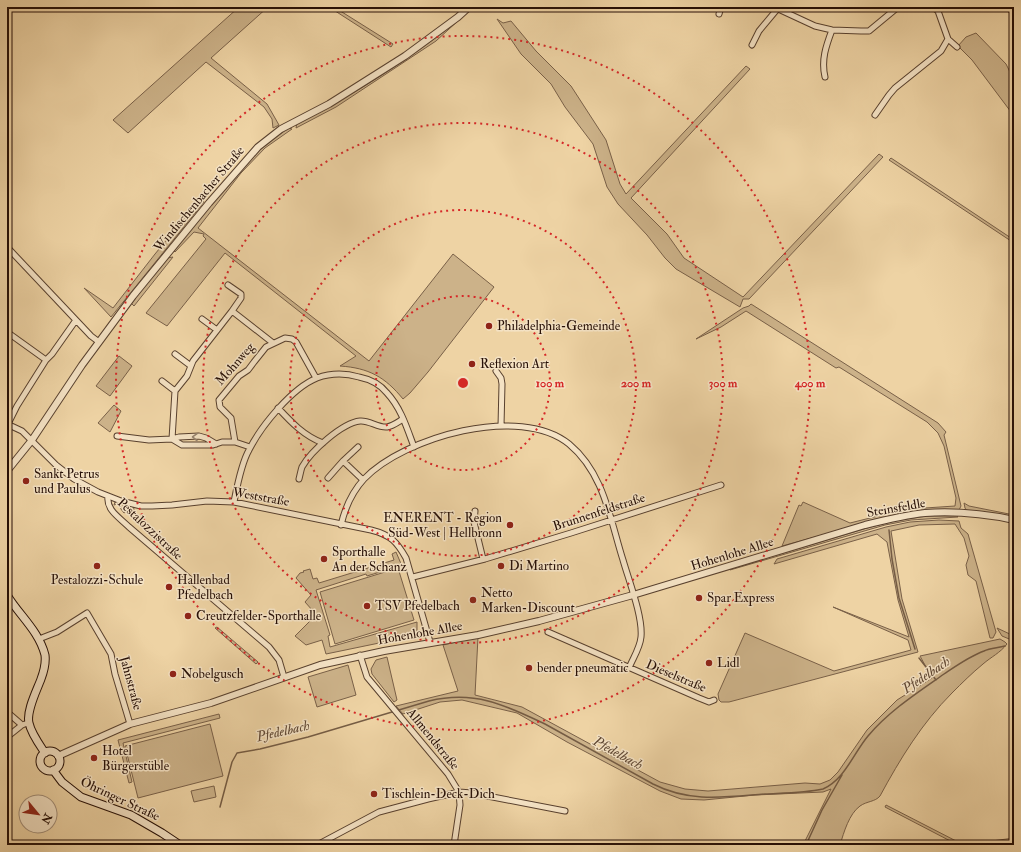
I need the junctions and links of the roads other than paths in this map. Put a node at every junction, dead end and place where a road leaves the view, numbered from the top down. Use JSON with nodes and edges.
{"nodes":[{"id":1,"x":470,"y":7,"type":"edge"},
{"id":2,"x":721,"y":7,"type":"edge"},
{"id":3,"x":898,"y":7,"type":"edge"},
{"id":4,"x":933,"y":7,"type":"edge"},
{"id":5,"x":777,"y":8,"type":"edge"},
{"id":6,"x":719,"y":14,"type":"dead end"},
{"id":7,"x":832,"y":30,"type":"junction"},
{"id":8,"x":948,"y":39,"type":"junction"},
{"id":9,"x":752,"y":45,"type":"dead end"},
{"id":10,"x":957,"y":47,"type":"dead end"},
{"id":11,"x":825,"y":77,"type":"dead end"},
{"id":12,"x":875,"y":115,"type":"dead end"},
{"id":13,"x":7,"y":247,"type":"edge"},
{"id":14,"x":228,"y":285,"type":"dead end"},
{"id":15,"x":232,"y":311,"type":"junction"},
{"id":16,"x":202,"y":319,"type":"dead end"},
{"id":17,"x":76,"y":320,"type":"junction"},
{"id":18,"x":217,"y":330,"type":"junction"},
{"id":19,"x":7,"y":332,"type":"edge"},
{"id":20,"x":99,"y":342,"type":"junction"},
{"id":21,"x":273,"y":343,"type":"junction"},
{"id":22,"x":175,"y":354,"type":"dead end"},
{"id":23,"x":46,"y":360,"type":"junction"},
{"id":24,"x":191,"y":366,"type":"junction"},
{"id":25,"x":496,"y":371,"type":"dead end"},
{"id":26,"x":316,"y":378,"type":"junction"},
{"id":27,"x":162,"y":382,"type":"dead end"},
{"id":28,"x":175,"y":391,"type":"junction"},
{"id":29,"x":278,"y":408,"type":"junction"},
{"id":30,"x":403,"y":419,"type":"junction"},
{"id":31,"x":7,"y":424,"type":"edge"},
{"id":32,"x":501,"y":426,"type":"junction"},
{"id":33,"x":117,"y":436,"type":"dead end"},
{"id":34,"x":172,"y":439,"type":"junction"},
{"id":35,"x":32,"y":440,"type":"junction"},
{"id":36,"x":236,"y":442,"type":"junction"},
{"id":37,"x":322,"y":443,"type":"junction"},
{"id":38,"x":216,"y":444,"type":"junction"},
{"id":39,"x":250,"y":447,"type":"junction"},
{"id":40,"x":358,"y":447,"type":"dead end"},
{"id":41,"x":414,"y":447,"type":"junction"},
{"id":42,"x":343,"y":461,"type":"junction"},
{"id":43,"x":7,"y":471,"type":"edge"},
{"id":44,"x":328,"y":478,"type":"dead end"},
{"id":45,"x":299,"y":479,"type":"dead end"},
{"id":46,"x":364,"y":480,"type":"junction"},
{"id":47,"x":721,"y":485,"type":"dead end"},
{"id":48,"x":108,"y":496,"type":"junction"},
{"id":49,"x":234,"y":502,"type":"junction"},
{"id":50,"x":475,"y":512,"type":"dead end"},
{"id":51,"x":611,"y":520,"type":"junction"},
{"id":52,"x":1014,"y":520,"type":"edge"},
{"id":53,"x":341,"y":525,"type":"junction"},
{"id":54,"x":786,"y":549,"type":"joint"},
{"id":55,"x":483,"y":559,"type":"junction"},
{"id":56,"x":412,"y":577,"type":"junction"},
{"id":57,"x":7,"y":595,"type":"edge"},
{"id":58,"x":633,"y":595,"type":"junction"},
{"id":59,"x":548,"y":632,"type":"dead end"},
{"id":60,"x":39,"y":639,"type":"junction"},
{"id":61,"x":430,"y":642,"type":"junction"},
{"id":62,"x":360,"y":655,"type":"junction"},
{"id":63,"x":629,"y":668,"type":"junction"},
{"id":64,"x":284,"y":677,"type":"junction"},
{"id":65,"x":714,"y":700,"type":"dead end"},
{"id":66,"x":7,"y":712,"type":"edge"},
{"id":67,"x":25,"y":724,"type":"junction"},
{"id":68,"x":130,"y":724,"type":"junction"},
{"id":69,"x":7,"y":737,"type":"edge"},
{"id":70,"x":45,"y":753,"type":"junction"},
{"id":71,"x":61,"y":755,"type":"junction"},
{"id":72,"x":53,"y":770,"type":"junction"},
{"id":73,"x":459,"y":792,"type":"junction"},
{"id":74,"x":565,"y":811,"type":"dead end"},
{"id":75,"x":180,"y":845,"type":"edge"},
{"id":76,"x":317,"y":845,"type":"edge"},
{"id":77,"x":454,"y":845,"type":"edge"}],
"edges":[{"from":1,"to":20,"type":"street","name":"Windischenbacher Straße"},
{"from":2,"to":6,"type":"street"},
{"from":3,"to":7,"type":"street"},
{"from":4,"to":8,"type":"street"},
{"from":5,"to":7,"type":"street"},
{"from":5,"to":9,"type":"street"},
{"from":7,"to":11,"type":"street"},
{"from":8,"to":10,"type":"street"},
{"from":8,"to":12,"type":"street"},
{"from":13,"to":17,"type":"street"},
{"from":14,"to":15,"type":"street"},
{"from":15,"to":18,"type":"street"},
{"from":15,"to":21,"type":"street"},
{"from":16,"to":18,"type":"street"},
{"from":17,"to":20,"type":"street"},
{"from":17,"to":23,"type":"street"},
{"from":18,"to":24,"type":"street"},
{"from":19,"to":23,"type":"street"},
{"from":20,"to":35,"type":"street","name":"Windischenbacher Straße"},
{"from":21,"to":26,"type":"street","name":"Mohnweg"},
{"from":21,"to":36,"type":"street","name":"Mohnweg"},
{"from":22,"to":24,"type":"street"},
{"from":23,"to":31,"type":"street"},
{"from":24,"to":28,"type":"street"},
{"from":25,"to":32,"type":"street"},
{"from":26,"to":29,"type":"street"},
{"from":26,"to":30,"type":"street"},
{"from":27,"to":28,"type":"street"},
{"from":28,"to":34,"type":"street"},
{"from":29,"to":37,"type":"street"},
{"from":29,"to":39,"type":"street"},
{"from":30,"to":37,"type":"street"},
{"from":30,"to":41,"type":"street"},
{"from":31,"to":35,"type":"street","name":"Weststraße"},
{"from":32,"to":41,"type":"street","name":"Dieselstraße"},
{"from":32,"to":51,"type":"street","name":"Dieselstraße"},
{"from":33,"to":34,"type":"street"},
{"from":34,"to":38,"type":"street"},
{"from":38,"to":34,"type":"street","one_way":true},
{"from":35,"to":43,"type":"street","name":"Windischenbacher Straße"},
{"from":35,"to":48,"type":"street","name":"Weststraße"},
{"from":36,"to":38,"type":"street"},
{"from":36,"to":39,"type":"street"},
{"from":37,"to":45,"type":"street"},
{"from":39,"to":49,"type":"street"},
{"from":40,"to":42,"type":"street"},
{"from":41,"to":46,"type":"street","name":"Dieselstraße"},
{"from":42,"to":44,"type":"street"},
{"from":42,"to":46,"type":"street"},
{"from":46,"to":53,"type":"street","name":"Dieselstraße"},
{"from":47,"to":51,"type":"street","name":"Brunnenfeldstraße"},
{"from":48,"to":49,"type":"street","name":"Weststraße"},
{"from":48,"to":64,"type":"street","name":"Pestalozzistraße"},
{"from":49,"to":53,"type":"street","name":"Weststraße"},
{"from":50,"to":55,"type":"street"},
{"from":51,"to":55,"type":"street","name":"Brunnenfeldstraße"},
{"from":51,"to":58,"type":"street","name":"Dieselstraße"},
{"from":52,"to":54,"type":"street","name":"Steinsfeldle"},
{"from":53,"to":56,"type":"street","name":"Weststraße"},
{"from":54,"to":58,"type":"street","name":"Hohenlohe Allee"},
{"from":55,"to":56,"type":"street","name":"Brunnenfeldstraße"},
{"from":56,"to":61,"type":"street","name":"Weststraße"},
{"from":57,"to":60,"type":"main road"},
{"from":58,"to":61,"type":"street","name":"Hohenlohe Allee"},
{"from":58,"to":63,"type":"street","name":"Dieselstraße"},
{"from":59,"to":63,"type":"street","name":"Dieselstraße"},
{"from":60,"to":67,"type":"main road"},
{"from":60,"to":68,"type":"street","name":"Jahnstraße"},
{"from":61,"to":62,"type":"street","name":"Hohenlohe Allee"},
{"from":62,"to":64,"type":"street","name":"Hohenlohe Allee"},
{"from":62,"to":73,"type":"street","name":"Allmendstraße"},
{"from":63,"to":65,"type":"street","name":"Dieselstraße"},
{"from":64,"to":68,"type":"street","name":"Hohenlohe Allee"},
{"from":66,"to":67,"type":"street"},
{"from":67,"to":69,"type":"street"},
{"from":67,"to":70,"type":"main road"},
{"from":68,"to":71,"type":"street","name":"Hohenlohe Allee"},
{"from":70,"to":71,"type":"main road"},
{"from":70,"to":72,"type":"main road"},
{"from":71,"to":72,"type":"main road"},
{"from":72,"to":75,"type":"main road","name":"Öhringer Straße"},
{"from":73,"to":74,"type":"street"},
{"from":73,"to":76,"type":"street"},
{"from":73,"to":77,"type":"street"}]}
